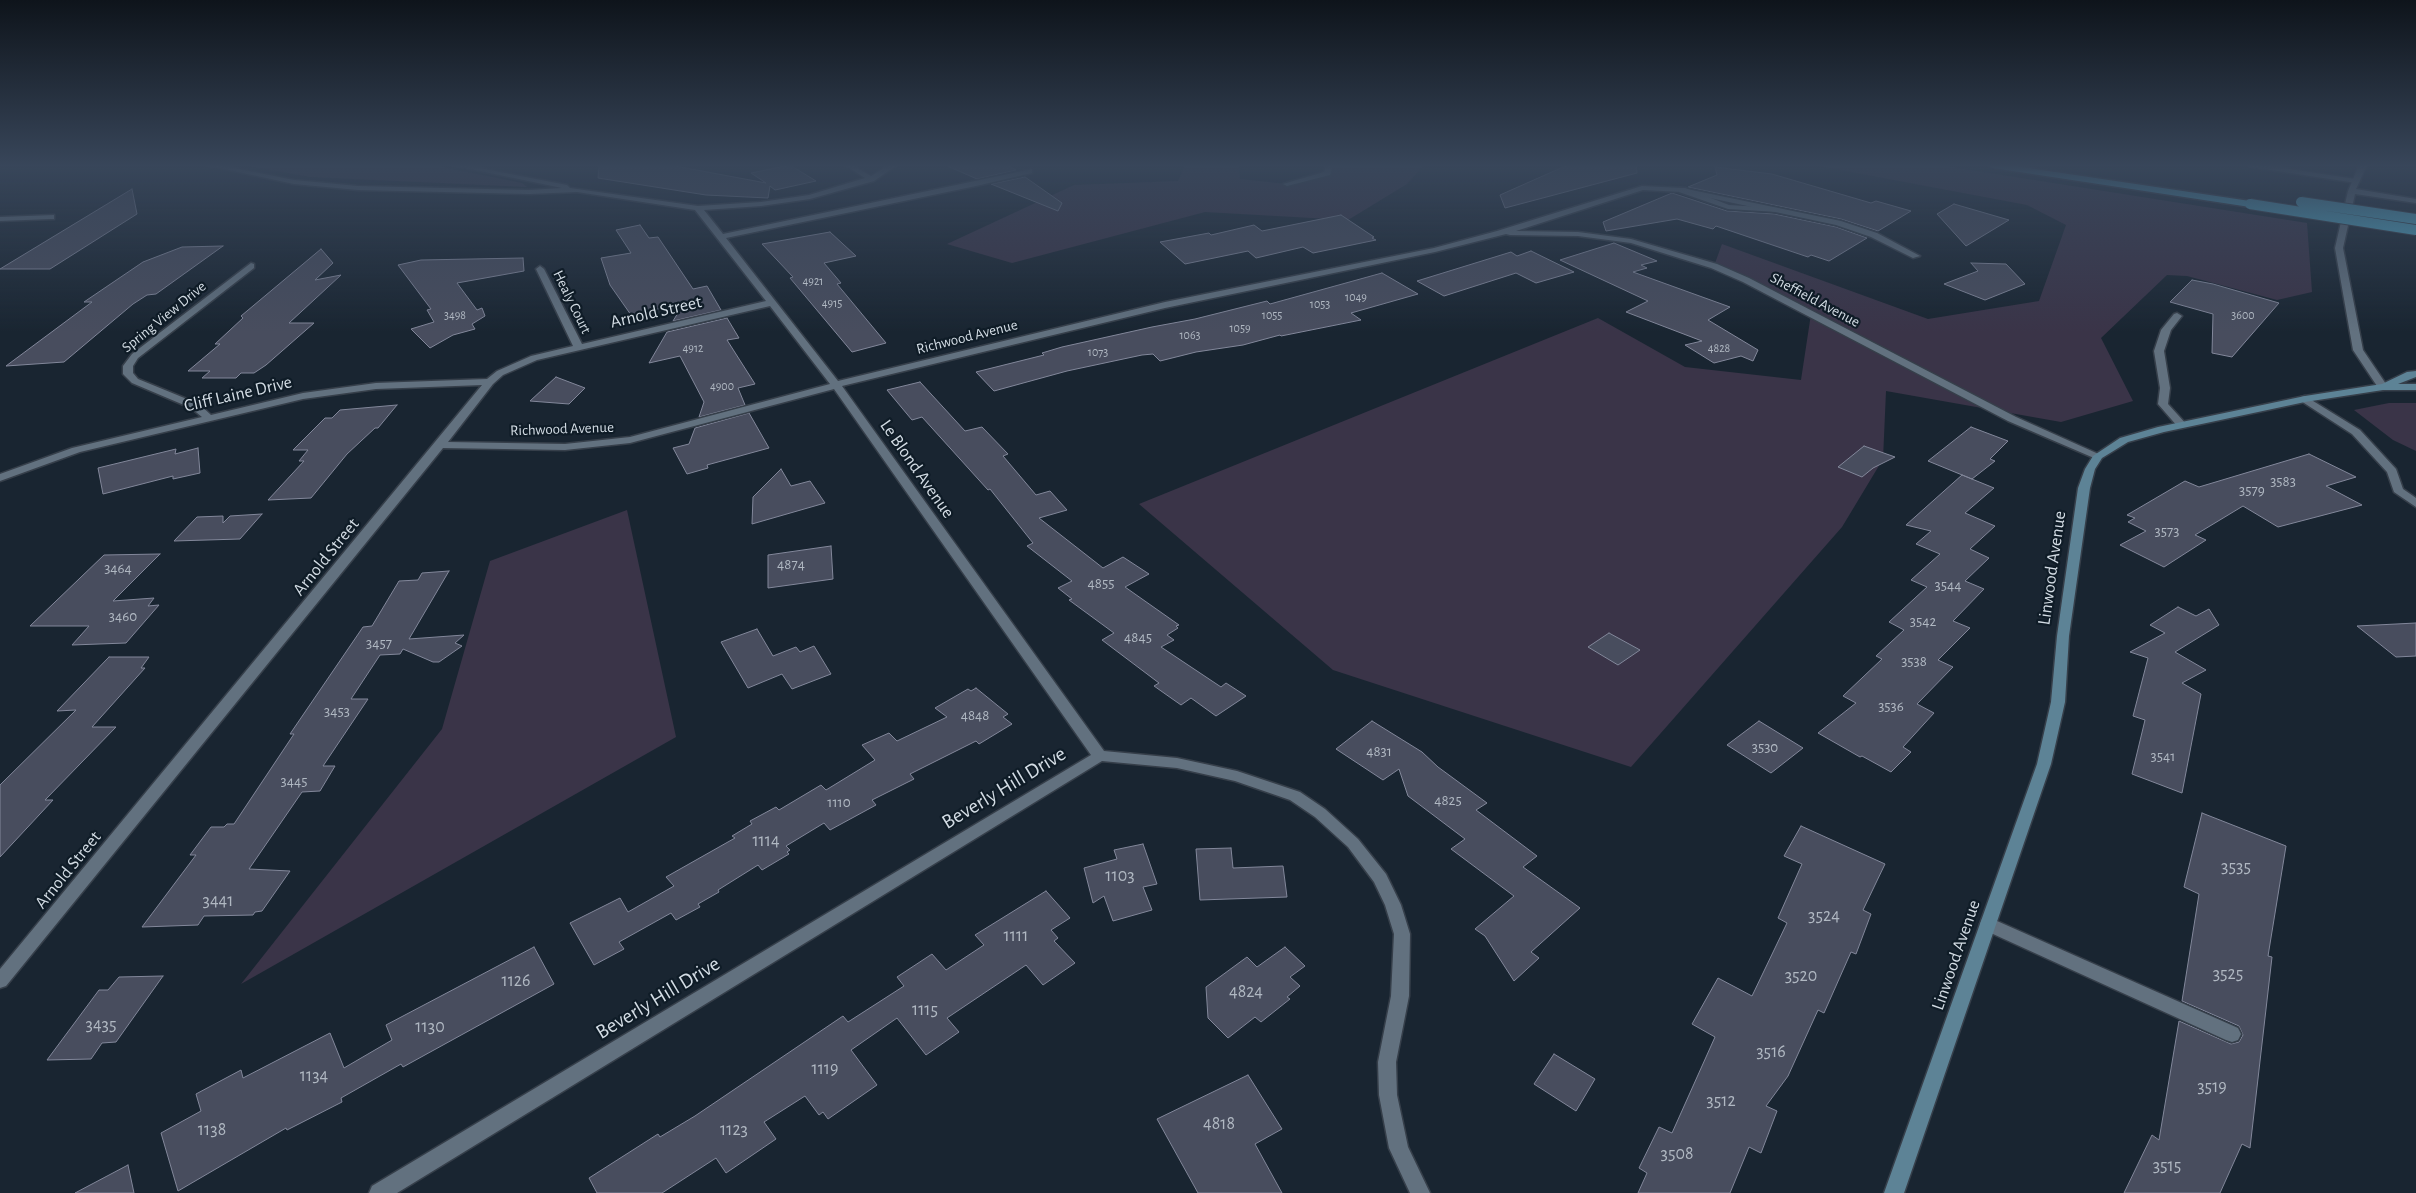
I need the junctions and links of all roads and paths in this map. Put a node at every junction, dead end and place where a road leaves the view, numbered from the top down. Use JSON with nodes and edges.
{"nodes":[{"id":1,"x":708,"y":221,"type":"edge"},
{"id":2,"x":800,"y":221,"type":"edge"},
{"id":3,"x":1538,"y":221,"type":"edge"},
{"id":4,"x":1823,"y":221,"type":"edge"},
{"id":5,"x":2345,"y":221,"type":"edge"},
{"id":6,"x":2356,"y":221,"type":"edge"},
{"id":7,"x":2416,"y":230,"type":"edge"},
{"id":8,"x":1500,"y":233,"type":"junction"},
{"id":9,"x":721,"y":237,"type":"junction"},
{"id":10,"x":1916,"y":256,"type":"dead end"},
{"id":11,"x":251,"y":266,"type":"dead end"},
{"id":12,"x":540,"y":269,"type":"dead end"},
{"id":13,"x":771,"y":303,"type":"junction"},
{"id":14,"x":2177,"y":316,"type":"dead end"},
{"id":15,"x":579,"y":348,"type":"junction"},
{"id":16,"x":2416,"y":374,"type":"edge"},
{"id":17,"x":490,"y":382,"type":"junction"},
{"id":18,"x":836,"y":385,"type":"junction"},
{"id":19,"x":2383,"y":387,"type":"junction"},
{"id":20,"x":2416,"y":387,"type":"edge"},
{"id":21,"x":2305,"y":400,"type":"junction"},
{"id":22,"x":208,"y":417,"type":"junction"},
{"id":23,"x":2182,"y":425,"type":"junction"},
{"id":24,"x":440,"y":445,"type":"junction"},
{"id":25,"x":2098,"y":456,"type":"junction"},
{"id":26,"x":0,"y":478,"type":"edge"},
{"id":27,"x":2416,"y":504,"type":"edge"},
{"id":28,"x":1100,"y":756,"type":"junction"},
{"id":29,"x":1988,"y":924,"type":"junction"},
{"id":30,"x":0,"y":981,"type":"edge"},
{"id":31,"x":2232,"y":1034,"type":"dead end"},
{"id":32,"x":379,"y":1193,"type":"edge"},
{"id":33,"x":1420,"y":1193,"type":"edge"},
{"id":34,"x":1894,"y":1193,"type":"edge"}],
"edges":[{"from":1,"to":9,"type":"street","name":"Le Blond Avenue"},
{"from":2,"to":9,"type":"street"},
{"from":3,"to":8,"type":"street"},
{"from":4,"to":10,"type":"street"},
{"from":5,"to":19,"type":"street"},
{"from":6,"to":7,"type":"highway","bridge":true},
{"from":8,"to":18,"type":"street","name":"Richwood Avenue"},
{"from":8,"to":25,"type":"street","name":"Sheffield Avenue"},
{"from":9,"to":13,"type":"street","name":"Le Blond Avenue"},
{"from":11,"to":22,"type":"street","name":"Spring View Drive"},
{"from":12,"to":15,"type":"street","name":"Healy Court"},
{"from":13,"to":15,"type":"street","name":"Arnold Street"},
{"from":13,"to":18,"type":"street","name":"Le Blond Avenue"},
{"from":14,"to":23,"type":"street"},
{"from":15,"to":17,"type":"street","name":"Arnold Street"},
{"from":16,"to":19,"type":"main road"},
{"from":17,"to":22,"type":"street","name":"Cliff Laine Drive"},
{"from":17,"to":24,"type":"street","name":"Arnold Street"},
{"from":18,"to":24,"type":"street","name":"Richwood Avenue"},
{"from":18,"to":28,"type":"street","name":"Le Blond Avenue"},
{"from":19,"to":20,"type":"main road"},
{"from":19,"to":21,"type":"main road"},
{"from":21,"to":23,"type":"main road"},
{"from":21,"to":27,"type":"street"},
{"from":22,"to":26,"type":"street","name":"Cliff Laine Drive"},
{"from":23,"to":25,"type":"main road"},
{"from":24,"to":30,"type":"street","name":"Arnold Street"},
{"from":25,"to":29,"type":"main road","name":"Linwood Avenue"},
{"from":28,"to":32,"type":"street","name":"Beverly Hill Drive"},
{"from":28,"to":33,"type":"street"},
{"from":29,"to":31,"type":"street"},
{"from":29,"to":34,"type":"main road","name":"Linwood Avenue"}]}
